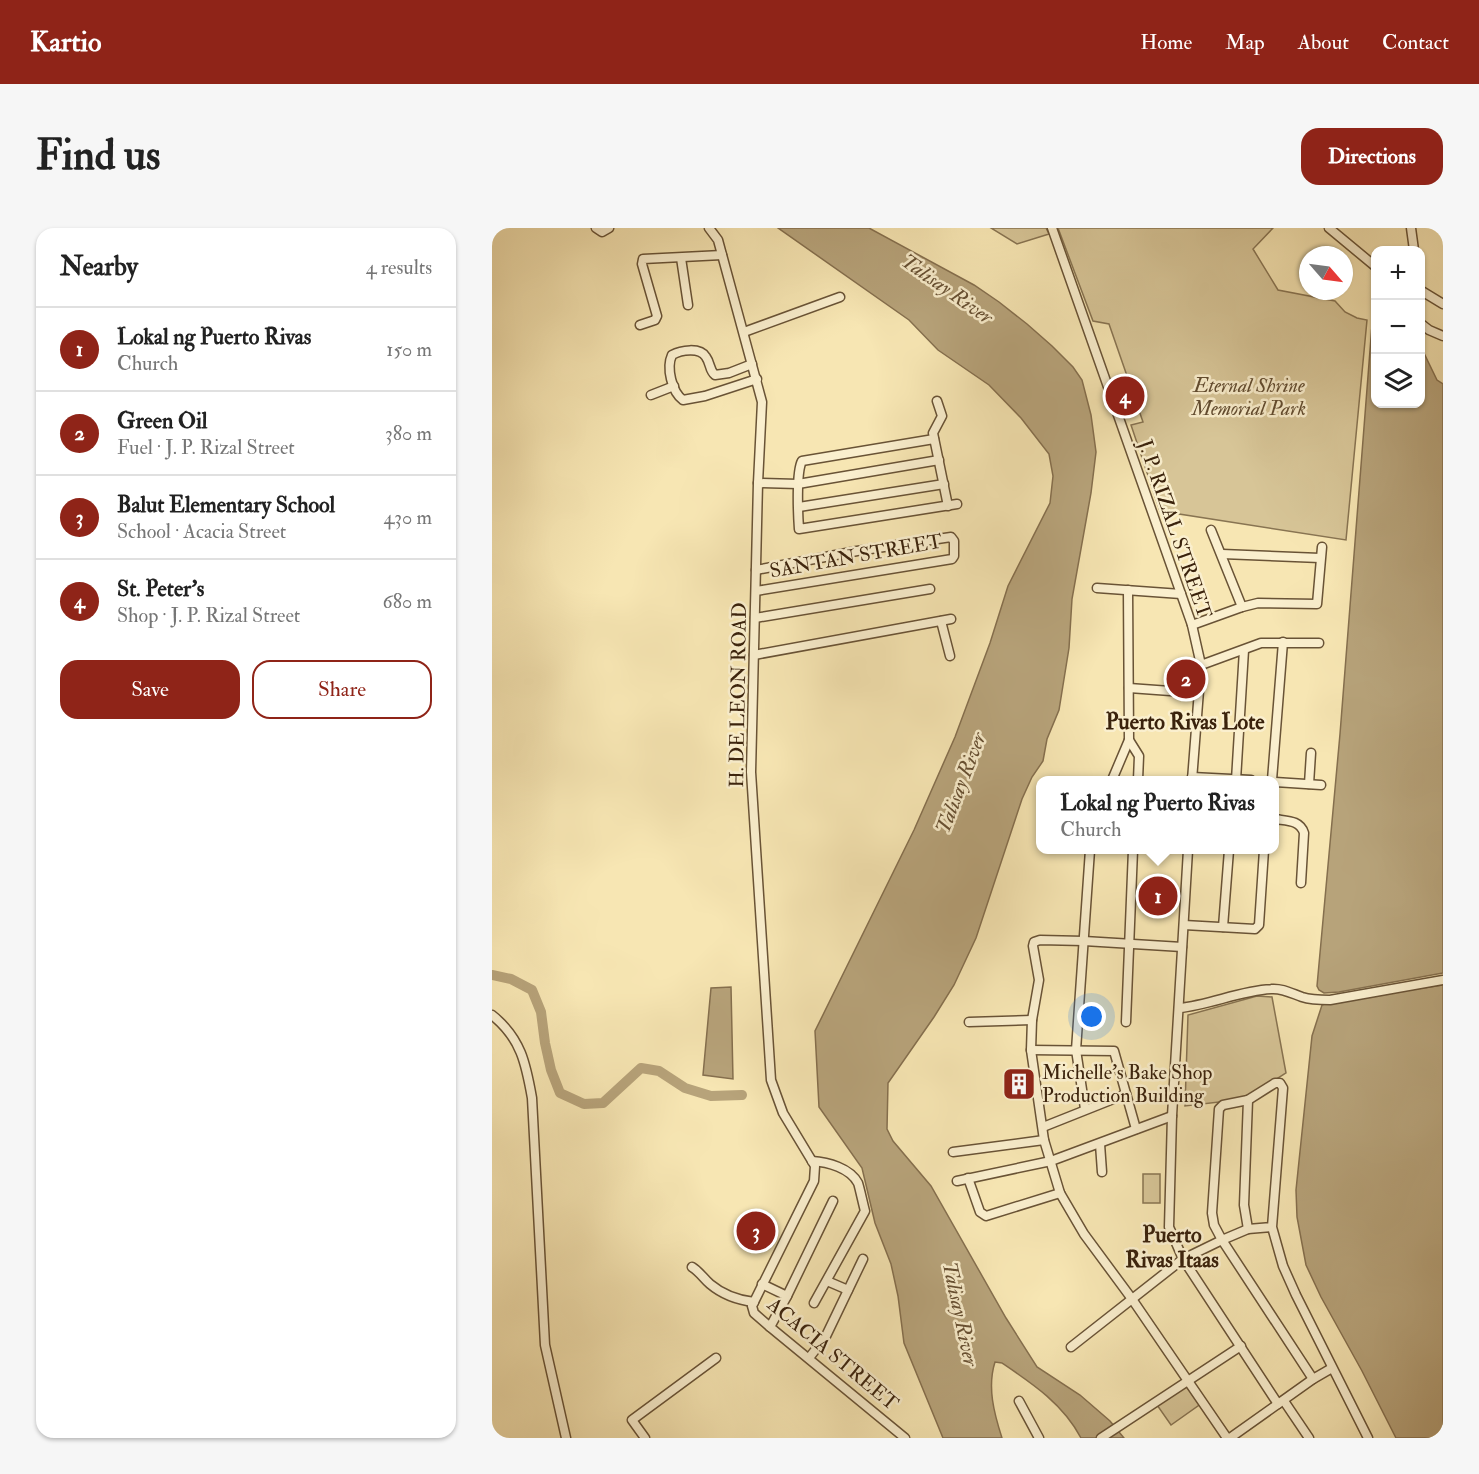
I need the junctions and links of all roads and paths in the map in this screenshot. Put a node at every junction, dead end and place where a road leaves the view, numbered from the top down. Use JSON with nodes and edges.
{"nodes":[{"id":1,"x":596,"y":228,"type":"edge"},
{"id":2,"x":609,"y":228,"type":"edge"},
{"id":3,"x":709,"y":228,"type":"edge"},
{"id":4,"x":1052,"y":228,"type":"edge"},
{"id":5,"x":1329,"y":228,"type":"edge"},
{"id":6,"x":1411,"y":229,"type":"edge"},
{"id":7,"x":1413,"y":246,"type":"edge"},
{"id":8,"x":722,"y":255,"type":"junction"},
{"id":9,"x":681,"y":258,"type":"junction"},
{"id":10,"x":1371,"y":264,"type":"edge"},
{"id":11,"x":1425,"y":293,"type":"edge"},
{"id":12,"x":840,"y":297,"type":"dead end"},
{"id":13,"x":1443,"y":304,"type":"edge"},
{"id":14,"x":688,"y":305,"type":"dead end"},
{"id":15,"x":640,"y":325,"type":"dead end"},
{"id":16,"x":1425,"y":327,"type":"edge"},
{"id":17,"x":744,"y":332,"type":"junction"},
{"id":18,"x":1443,"y":336,"type":"edge"},
{"id":19,"x":752,"y":364,"type":"junction"},
{"id":20,"x":715,"y":375,"type":"junction"},
{"id":21,"x":757,"y":380,"type":"junction"},
{"id":22,"x":674,"y":386,"type":"junction"},
{"id":23,"x":720,"y":392,"type":"junction"},
{"id":24,"x":651,"y":395,"type":"dead end"},
{"id":25,"x":937,"y":401,"type":"dead end"},
{"id":26,"x":934,"y":439,"type":"junction"},
{"id":27,"x":939,"y":460,"type":"junction"},
{"id":28,"x":758,"y":483,"type":"junction"},
{"id":29,"x":798,"y":484,"type":"junction"},
{"id":30,"x":944,"y":484,"type":"junction"},
{"id":31,"x":799,"y":507,"type":"junction"},
{"id":32,"x":1211,"y":530,"type":"dead end"},
{"id":33,"x":1322,"y":547,"type":"dead end"},
{"id":34,"x":1222,"y":554,"type":"junction"},
{"id":35,"x":1320,"y":558,"type":"junction"},
{"id":36,"x":756,"y":570,"type":"junction"},
{"id":37,"x":1097,"y":588,"type":"dead end"},
{"id":38,"x":930,"y":589,"type":"dead end"},
{"id":39,"x":1128,"y":590,"type":"junction"},
{"id":40,"x":756,"y":591,"type":"junction"},
{"id":41,"x":1181,"y":594,"type":"junction"},
{"id":42,"x":1242,"y":607,"type":"junction"},
{"id":43,"x":755,"y":618,"type":"junction"},
{"id":44,"x":951,"y":619,"type":"dead end"},
{"id":45,"x":941,"y":621,"type":"junction"},
{"id":46,"x":1192,"y":625,"type":"junction"},
{"id":47,"x":1283,"y":642,"type":"junction"},
{"id":48,"x":1319,"y":643,"type":"dead end"},
{"id":49,"x":1244,"y":650,"type":"junction"},
{"id":50,"x":754,"y":655,"type":"junction"},
{"id":51,"x":950,"y":656,"type":"dead end"},
{"id":52,"x":1201,"y":665,"type":"junction"},
{"id":53,"x":1129,"y":688,"type":"junction"},
{"id":54,"x":1198,"y":693,"type":"junction"},
{"id":55,"x":1129,"y":740,"type":"junction"},
{"id":56,"x":1311,"y":753,"type":"dead end"},
{"id":57,"x":1114,"y":776,"type":"edge"},
{"id":58,"x":1138,"y":776,"type":"edge"},
{"id":59,"x":1192,"y":776,"type":"edge"},
{"id":60,"x":1236,"y":776,"type":"edge"},
{"id":61,"x":1274,"y":776,"type":"edge"},
{"id":62,"x":1279,"y":781,"type":"edge"},
{"id":63,"x":1309,"y":784,"type":"junction"},
{"id":64,"x":1321,"y":785,"type":"dead end"},
{"id":65,"x":1279,"y":820,"type":"edge"},
{"id":66,"x":1090,"y":854,"type":"edge"},
{"id":67,"x":1133,"y":854,"type":"edge"},
{"id":68,"x":1188,"y":854,"type":"edge"},
{"id":69,"x":1229,"y":854,"type":"edge"},
{"id":70,"x":1264,"y":854,"type":"edge"},
{"id":71,"x":1301,"y":883,"type":"dead end"},
{"id":72,"x":1184,"y":925,"type":"junction"},
{"id":73,"x":1223,"y":927,"type":"junction"},
{"id":74,"x":1084,"y":941,"type":"junction"},
{"id":75,"x":1128,"y":943,"type":"junction"},
{"id":76,"x":1182,"y":947,"type":"junction"},
{"id":77,"x":1443,"y":980,"type":"edge"},
{"id":78,"x":1179,"y":1008,"type":"junction"},
{"id":79,"x":492,"y":1015,"type":"edge"},
{"id":80,"x":1032,"y":1020,"type":"junction"},
{"id":81,"x":969,"y":1022,"type":"dead end"},
{"id":82,"x":1126,"y":1022,"type":"dead end"},
{"id":83,"x":1031,"y":1050,"type":"junction"},
{"id":84,"x":1076,"y":1050,"type":"junction"},
{"id":85,"x":1126,"y":1094,"type":"junction"},
{"id":86,"x":1248,"y":1100,"type":"junction"},
{"id":87,"x":1085,"y":1109,"type":"junction"},
{"id":88,"x":1172,"y":1116,"type":"junction"},
{"id":89,"x":1043,"y":1126,"type":"junction"},
{"id":90,"x":1136,"y":1129,"type":"junction"},
{"id":91,"x":1044,"y":1140,"type":"junction"},
{"id":92,"x":1100,"y":1144,"type":"junction"},
{"id":93,"x":953,"y":1152,"type":"dead end"},
{"id":94,"x":812,"y":1161,"type":"junction"},
{"id":95,"x":1051,"y":1161,"type":"junction"},
{"id":96,"x":1102,"y":1172,"type":"dead end"},
{"id":97,"x":968,"y":1178,"type":"junction"},
{"id":98,"x":957,"y":1181,"type":"dead end"},
{"id":99,"x":1060,"y":1193,"type":"junction"},
{"id":100,"x":833,"y":1201,"type":"dead end"},
{"id":101,"x":1272,"y":1227,"type":"junction"},
{"id":102,"x":1248,"y":1229,"type":"junction"},
{"id":103,"x":1222,"y":1240,"type":"junction"},
{"id":104,"x":863,"y":1259,"type":"dead end"},
{"id":105,"x":1183,"y":1259,"type":"junction"},
{"id":106,"x":692,"y":1268,"type":"dead end"},
{"id":107,"x":827,"y":1281,"type":"junction"},
{"id":108,"x":762,"y":1284,"type":"junction"},
{"id":109,"x":848,"y":1290,"type":"junction"},
{"id":110,"x":787,"y":1296,"type":"junction"},
{"id":111,"x":1132,"y":1299,"type":"junction"},
{"id":112,"x":754,"y":1302,"type":"junction"},
{"id":113,"x":814,"y":1303,"type":"dead end"},
{"id":114,"x":770,"y":1327,"type":"junction"},
{"id":115,"x":1241,"y":1346,"type":"junction"},
{"id":116,"x":1071,"y":1347,"type":"dead end"},
{"id":117,"x":716,"y":1358,"type":"dead end"},
{"id":118,"x":810,"y":1358,"type":"junction"},
{"id":119,"x":1332,"y":1368,"type":"junction"},
{"id":120,"x":1313,"y":1379,"type":"junction"},
{"id":121,"x":1189,"y":1381,"type":"junction"},
{"id":122,"x":1019,"y":1401,"type":"dead end"},
{"id":123,"x":1281,"y":1402,"type":"junction"},
{"id":124,"x":566,"y":1438,"type":"edge"},
{"id":125,"x":645,"y":1438,"type":"edge"},
{"id":126,"x":905,"y":1438,"type":"edge"},
{"id":127,"x":1039,"y":1438,"type":"edge"},
{"id":128,"x":1101,"y":1438,"type":"edge"},
{"id":129,"x":1229,"y":1438,"type":"edge"},
{"id":130,"x":1309,"y":1438,"type":"edge"},
{"id":131,"x":1368,"y":1438,"type":"edge"}],
"edges":[{"from":1,"to":2,"type":"street"},
{"from":3,"to":8,"type":"street","name":"H. DE LEON ROAD"},
{"from":4,"to":41,"type":"street","name":"J. P. RIZAL STREET"},
{"from":5,"to":10,"type":"street"},
{"from":6,"to":7,"type":"street"},
{"from":8,"to":9,"type":"street"},
{"from":8,"to":17,"type":"street","name":"H. DE LEON ROAD"},
{"from":9,"to":14,"type":"street"},
{"from":9,"to":15,"type":"street"},
{"from":11,"to":13,"type":"street"},
{"from":12,"to":17,"type":"street"},
{"from":16,"to":18,"type":"street"},
{"from":17,"to":19,"type":"street","name":"H. DE LEON ROAD"},
{"from":19,"to":20,"type":"street"},
{"from":19,"to":21,"type":"street","name":"H. DE LEON ROAD"},
{"from":20,"to":22,"type":"street"},
{"from":20,"to":23,"type":"street"},
{"from":21,"to":23,"type":"street"},
{"from":21,"to":28,"type":"street","name":"H. DE LEON ROAD"},
{"from":22,"to":23,"type":"street"},
{"from":22,"to":24,"type":"street"},
{"from":25,"to":26,"type":"street"},
{"from":26,"to":27,"type":"street"},
{"from":26,"to":29,"type":"street"},
{"from":27,"to":29,"type":"street"},
{"from":27,"to":30,"type":"street"},
{"from":28,"to":29,"type":"street"},
{"from":28,"to":36,"type":"street","name":"H. DE LEON ROAD"},
{"from":29,"to":31,"type":"street"},
{"from":30,"to":31,"type":"street"},
{"from":30,"to":31,"type":"street"},
{"from":32,"to":34,"type":"street"},
{"from":33,"to":35,"type":"street"},
{"from":34,"to":35,"type":"street"},
{"from":34,"to":42,"type":"street"},
{"from":35,"to":42,"type":"street"},
{"from":36,"to":40,"type":"street","name":"H. DE LEON ROAD"},
{"from":36,"to":40,"type":"street","name":"SANTAN STREET"},
{"from":37,"to":39,"type":"street"},
{"from":38,"to":43,"type":"street"},
{"from":39,"to":41,"type":"street"},
{"from":39,"to":53,"type":"street"},
{"from":40,"to":43,"type":"street","name":"H. DE LEON ROAD"},
{"from":41,"to":46,"type":"street","name":"J. P. RIZAL STREET"},
{"from":42,"to":46,"type":"street"},
{"from":43,"to":50,"type":"street","name":"H. DE LEON ROAD"},
{"from":44,"to":45,"type":"street"},
{"from":45,"to":50,"type":"street"},
{"from":45,"to":51,"type":"street"},
{"from":46,"to":52,"type":"street","name":"J. P. RIZAL STREET"},
{"from":47,"to":48,"type":"street"},
{"from":47,"to":49,"type":"street"},
{"from":47,"to":61,"type":"street"},
{"from":49,"to":52,"type":"street"},
{"from":49,"to":60,"type":"street"},
{"from":50,"to":94,"type":"street","name":"H. DE LEON ROAD"},
{"from":52,"to":54,"type":"street","name":"J. P. RIZAL STREET"},
{"from":53,"to":54,"type":"street"},
{"from":53,"to":55,"type":"street"},
{"from":54,"to":59,"type":"street","name":"J. P. RIZAL STREET"},
{"from":55,"to":57,"type":"street"},
{"from":55,"to":58,"type":"street"},
{"from":56,"to":63,"type":"street"},
{"from":62,"to":63,"type":"street"},
{"from":63,"to":64,"type":"street"},
{"from":65,"to":71,"type":"street"},
{"from":66,"to":74,"type":"street"},
{"from":67,"to":75,"type":"street"},
{"from":68,"to":72,"type":"street"},
{"from":69,"to":73,"type":"street"},
{"from":70,"to":73,"type":"street"},
{"from":72,"to":73,"type":"street"},
{"from":72,"to":76,"type":"street"},
{"from":74,"to":75,"type":"street"},
{"from":74,"to":80,"type":"street"},
{"from":74,"to":84,"type":"street"},
{"from":75,"to":76,"type":"street"},
{"from":75,"to":82,"type":"street"},
{"from":76,"to":78,"type":"street"},
{"from":77,"to":78,"type":"street"},
{"from":78,"to":88,"type":"street"},
{"from":79,"to":124,"type":"street"},
{"from":80,"to":81,"type":"street"},
{"from":80,"to":83,"type":"street"},
{"from":83,"to":84,"type":"street"},
{"from":83,"to":89,"type":"street"},
{"from":84,"to":85,"type":"street"},
{"from":84,"to":87,"type":"street"},
{"from":85,"to":87,"type":"street"},
{"from":85,"to":90,"type":"street"},
{"from":86,"to":101,"type":"street"},
{"from":86,"to":102,"type":"street"},
{"from":86,"to":103,"type":"street"},
{"from":87,"to":89,"type":"street"},
{"from":88,"to":90,"type":"street"},
{"from":88,"to":105,"type":"street"},
{"from":89,"to":91,"type":"street"},
{"from":90,"to":92,"type":"street"},
{"from":91,"to":93,"type":"street"},
{"from":91,"to":95,"type":"street"},
{"from":92,"to":95,"type":"street"},
{"from":92,"to":96,"type":"street"},
{"from":94,"to":107,"type":"street"},
{"from":94,"to":108,"type":"street","name":"ACACIA STREET"},
{"from":95,"to":97,"type":"street"},
{"from":95,"to":99,"type":"street"},
{"from":97,"to":98,"type":"street"},
{"from":97,"to":99,"type":"street"},
{"from":99,"to":111,"type":"street"},
{"from":100,"to":110,"type":"street"},
{"from":101,"to":102,"type":"street"},
{"from":101,"to":119,"type":"street"},
{"from":102,"to":103,"type":"street"},
{"from":103,"to":105,"type":"street"},
{"from":103,"to":120,"type":"street"},
{"from":104,"to":109,"type":"street"},
{"from":105,"to":111,"type":"street"},
{"from":105,"to":115,"type":"street"},
{"from":106,"to":112,"type":"street"},
{"from":107,"to":109,"type":"street"},
{"from":107,"to":113,"type":"street"},
{"from":108,"to":110,"type":"street"},
{"from":108,"to":112,"type":"street","name":"ACACIA STREET"},
{"from":109,"to":118,"type":"street"},
{"from":110,"to":114,"type":"street"},
{"from":111,"to":116,"type":"street"},
{"from":111,"to":121,"type":"street"},
{"from":112,"to":114,"type":"street","name":"ACACIA STREET"},
{"from":114,"to":118,"type":"street","name":"ACACIA STREET"},
{"from":115,"to":121,"type":"street"},
{"from":115,"to":123,"type":"street"},
{"from":117,"to":125,"type":"street"},
{"from":118,"to":126,"type":"street","name":"ACACIA STREET"},
{"from":119,"to":120,"type":"street"},
{"from":119,"to":131,"type":"street"},
{"from":120,"to":123,"type":"street"},
{"from":121,"to":128,"type":"street"},
{"from":121,"to":129,"type":"street"},
{"from":122,"to":127,"type":"street"},
{"from":123,"to":129,"type":"street"},
{"from":123,"to":130,"type":"street"}]}
